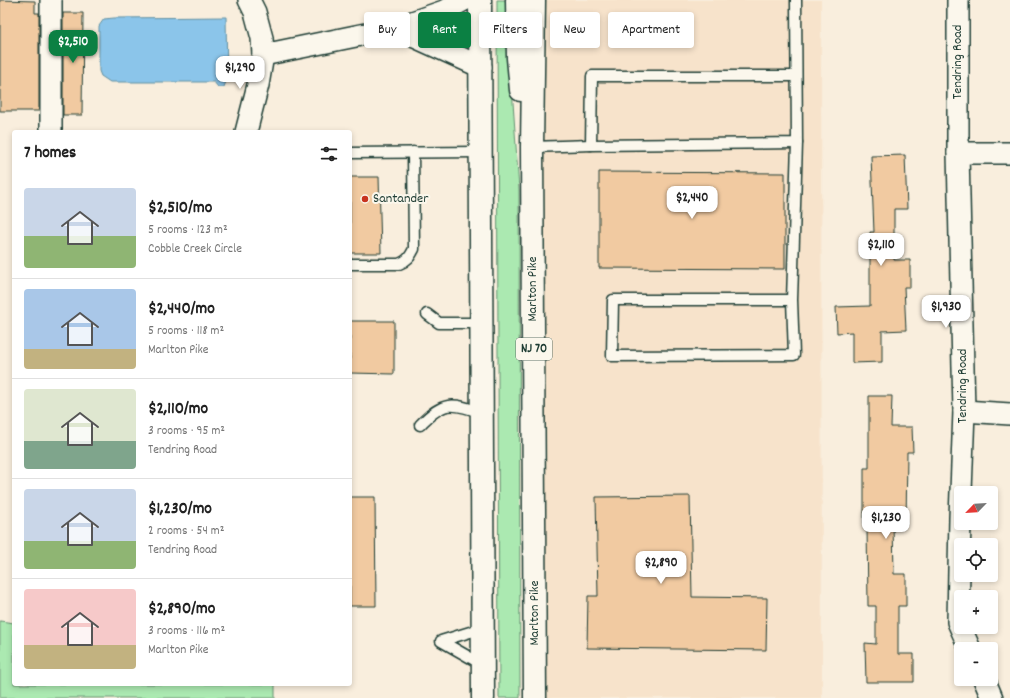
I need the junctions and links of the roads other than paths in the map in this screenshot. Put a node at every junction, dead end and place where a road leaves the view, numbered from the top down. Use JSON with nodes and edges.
{"nodes":[{"id":1,"x":51,"y":0,"type":"edge"},
{"id":2,"x":249,"y":0,"type":"edge"},
{"id":3,"x":464,"y":0,"type":"edge"},
{"id":4,"x":480,"y":0,"type":"edge"},
{"id":5,"x":517,"y":0,"type":"edge"},
{"id":6,"x":534,"y":0,"type":"edge"},
{"id":7,"x":796,"y":0,"type":"edge"},
{"id":8,"x":958,"y":0,"type":"edge"},
{"id":9,"x":410,"y":23,"type":"edge"},
{"id":10,"x":364,"y":34,"type":"edge"},
{"id":11,"x":410,"y":35,"type":"edge"},
{"id":12,"x":263,"y":55,"type":"junction"},
{"id":13,"x":480,"y":67,"type":"junction"},
{"id":14,"x":796,"y":76,"type":"junction"},
{"id":15,"x":51,"y":130,"type":"edge"},
{"id":16,"x":247,"y":130,"type":"edge"},
{"id":17,"x":797,"y":143,"type":"junction"},
{"id":18,"x":592,"y":145,"type":"junction"},
{"id":19,"x":532,"y":147,"type":"junction"},
{"id":20,"x":413,"y":152,"type":"junction"},
{"id":21,"x":481,"y":152,"type":"junction"},
{"id":22,"x":352,"y":153,"type":"edge"},
{"id":23,"x":958,"y":153,"type":"junction"},
{"id":24,"x":1010,"y":153,"type":"edge"},
{"id":25,"x":354,"y":264,"type":"edge"},
{"id":26,"x":792,"y":300,"type":"junction"},
{"id":27,"x":427,"y":314,"type":"dead end"},
{"id":28,"x":481,"y":323,"type":"junction"},
{"id":29,"x":964,"y":411,"type":"junction"},
{"id":30,"x":482,"y":413,"type":"junction"},
{"id":31,"x":1010,"y":414,"type":"edge"},
{"id":32,"x":420,"y":425,"type":"dead end"},
{"id":33,"x":483,"y":628,"type":"junction"},
{"id":34,"x":967,"y":642,"type":"edge"},
{"id":35,"x":483,"y":665,"type":"junction"},
{"id":36,"x":987,"y":686,"type":"edge"},
{"id":37,"x":483,"y":698,"type":"edge"},
{"id":38,"x":535,"y":698,"type":"edge"},
{"id":39,"x":992,"y":698,"type":"edge"}],
"edges":[{"from":1,"to":15,"type":"street"},
{"from":2,"to":12,"type":"street"},
{"from":3,"to":9,"type":"street"},
{"from":4,"to":13,"type":"highway"},
{"from":5,"to":19,"type":"highway"},
{"from":6,"to":19,"type":"highway","name":"Marlton Pike","number":"NJ 70"},
{"from":7,"to":14,"type":"lane"},
{"from":8,"to":23,"type":"street","name":"Tendring Road"},
{"from":10,"to":12,"type":"street"},
{"from":11,"to":13,"type":"street"},
{"from":12,"to":16,"type":"street"},
{"from":13,"to":21,"type":"highway"},
{"from":14,"to":17,"type":"lane"},
{"from":14,"to":18,"type":"lane"},
{"from":17,"to":18,"type":"lane"},
{"from":17,"to":26,"type":"lane"},
{"from":18,"to":19,"type":"lane"},
{"from":19,"to":38,"type":"highway","name":"Marlton Pike","number":"NJ 70"},
{"from":20,"to":21,"type":"lane"},
{"from":20,"to":22,"type":"lane"},
{"from":20,"to":25,"type":"lane"},
{"from":21,"to":28,"type":"highway"},
{"from":23,"to":24,"type":"street"},
{"from":23,"to":29,"type":"street","name":"Tendring Road"},
{"from":26,"to":26,"type":"lane"},
{"from":27,"to":28,"type":"lane"},
{"from":28,"to":30,"type":"highway"},
{"from":29,"to":31,"type":"street"},
{"from":29,"to":34,"type":"street","name":"Tendring Road"},
{"from":30,"to":32,"type":"lane"},
{"from":30,"to":33,"type":"highway"},
{"from":33,"to":35,"type":"highway"},
{"from":33,"to":35,"type":"lane"},
{"from":35,"to":37,"type":"highway"},
{"from":36,"to":39,"type":"street"}]}
